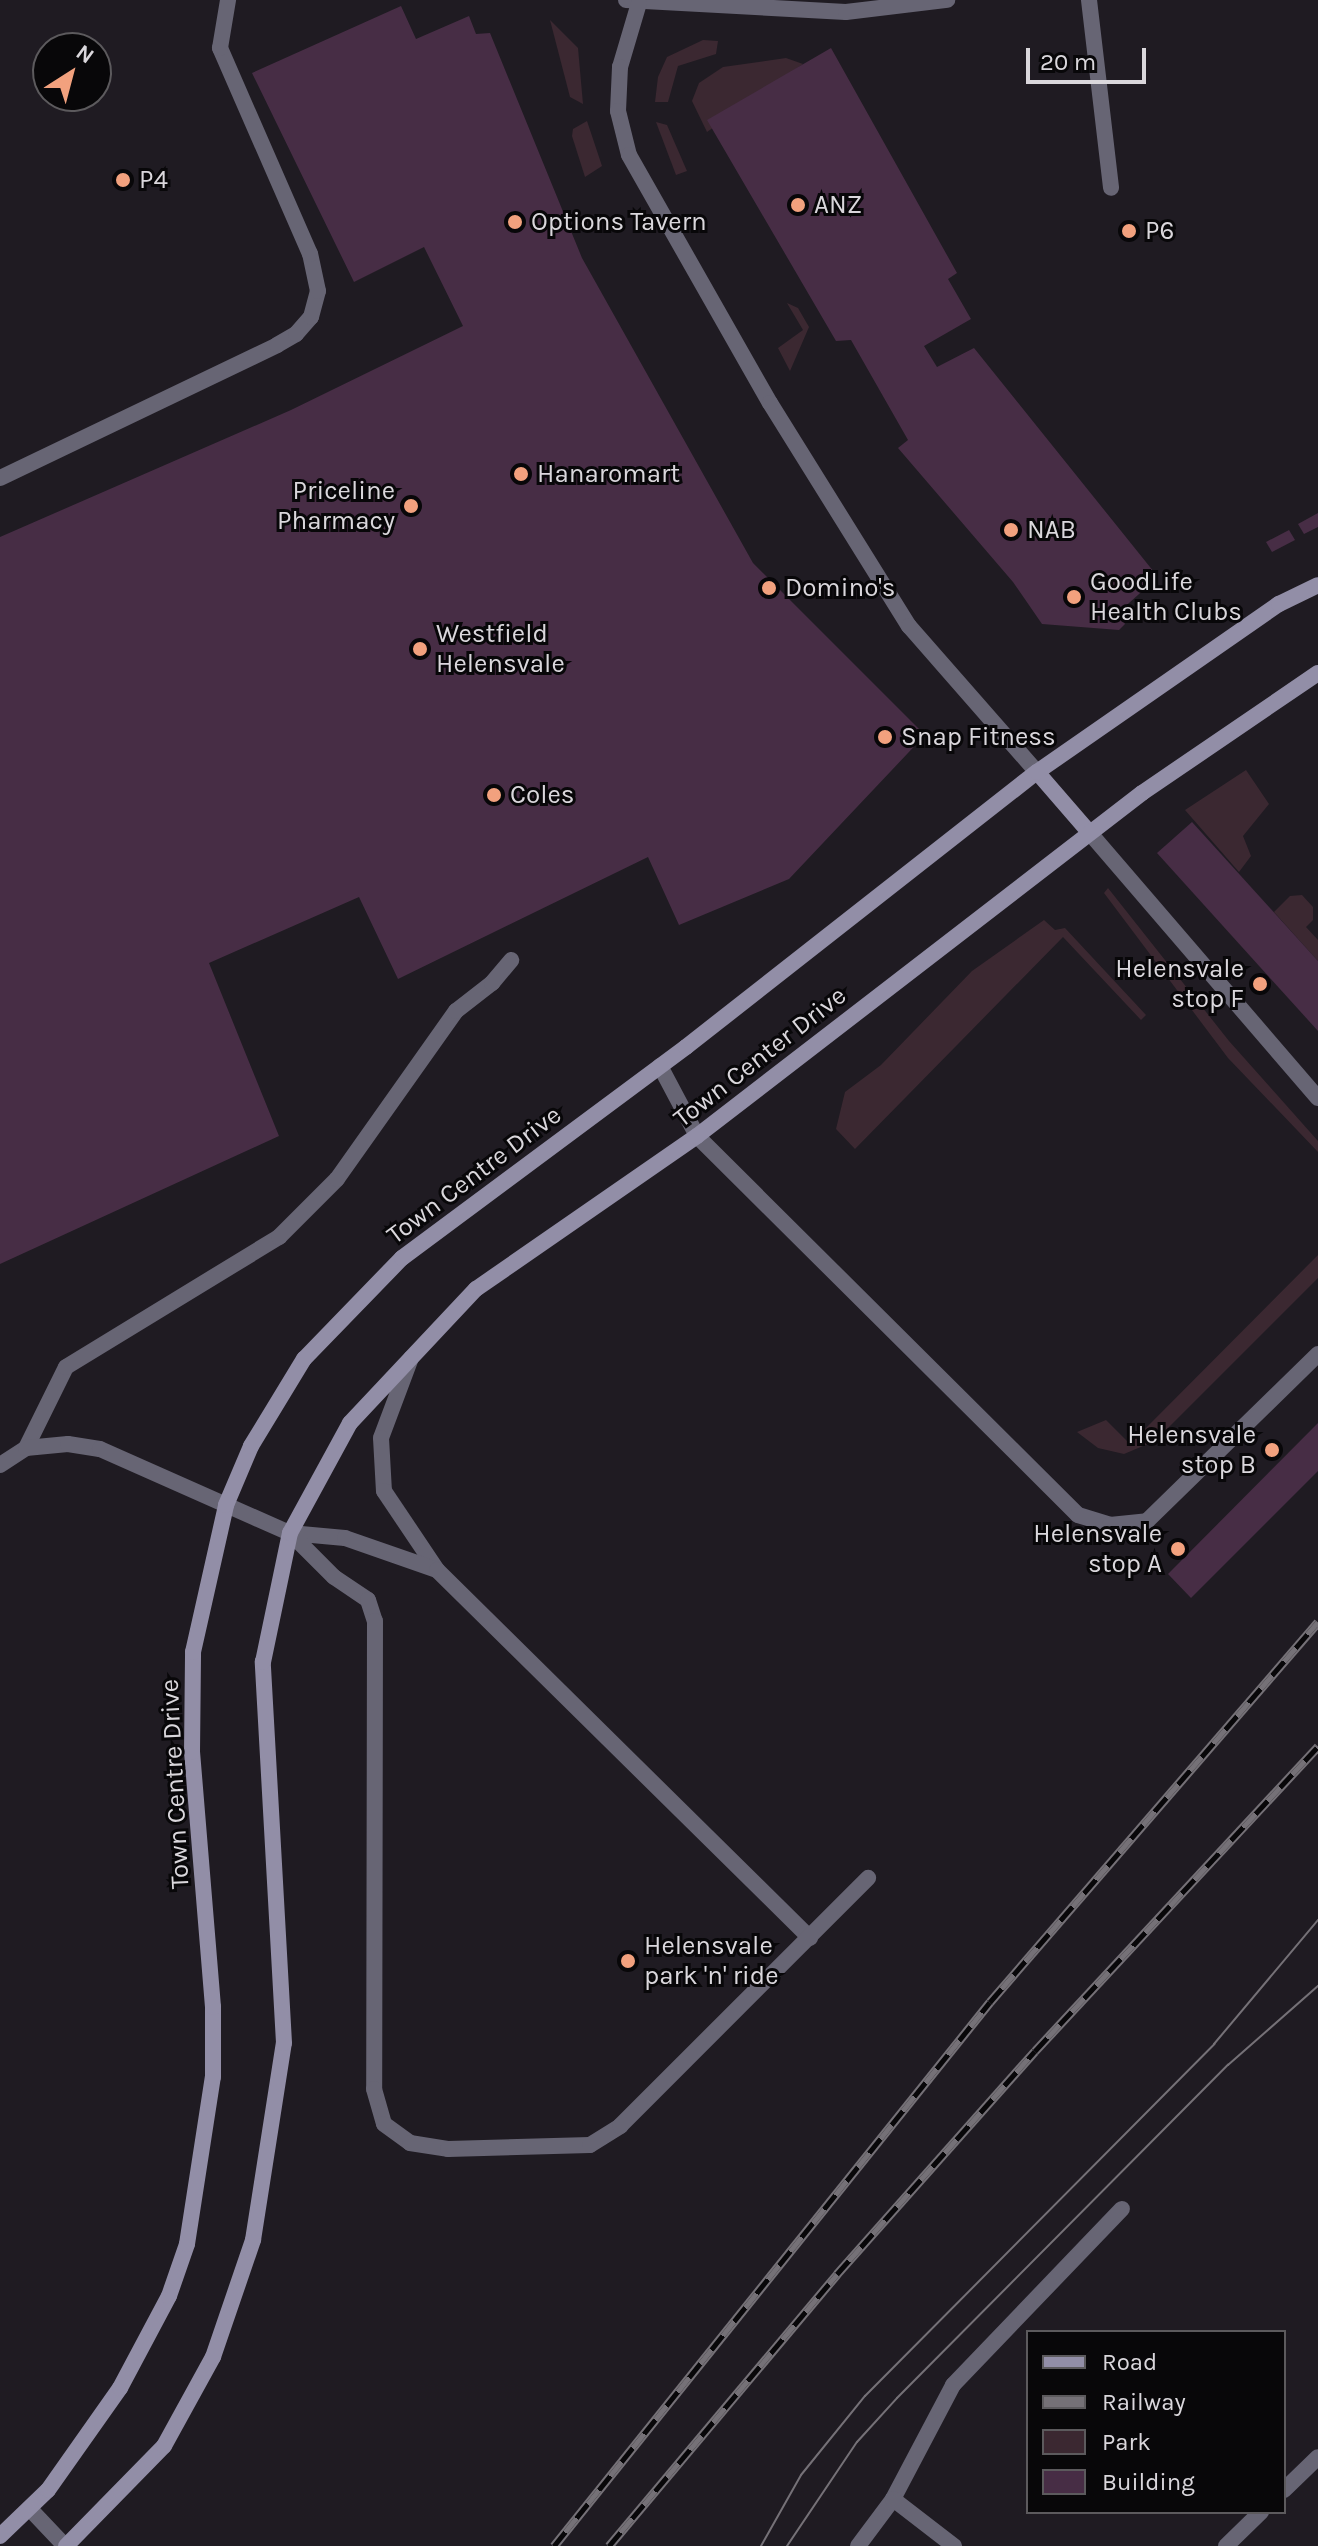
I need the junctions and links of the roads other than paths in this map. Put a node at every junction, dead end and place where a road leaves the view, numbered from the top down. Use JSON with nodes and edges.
{"nodes":[{"id":1,"x":228,"y":0,"type":"edge"},
{"id":2,"x":947,"y":0,"type":"edge"},
{"id":3,"x":1089,"y":0,"type":"edge"},
{"id":4,"x":632,"y":1,"type":"edge"},
{"id":5,"x":1111,"y":188,"type":"dead end"},
{"id":6,"x":0,"y":478,"type":"edge"},
{"id":7,"x":1318,"y":585,"type":"edge"},
{"id":8,"x":1318,"y":673,"type":"edge"},
{"id":9,"x":1037,"y":772,"type":"junction"},
{"id":10,"x":1089,"y":832,"type":"junction"},
{"id":11,"x":511,"y":960,"type":"dead end"},
{"id":12,"x":660,"y":1066,"type":"junction"},
{"id":13,"x":1318,"y":1098,"type":"edge"},
{"id":14,"x":697,"y":1136,"type":"junction"},
{"id":15,"x":415,"y":1349,"type":"junction"},
{"id":16,"x":1318,"y":1354,"type":"edge"},
{"id":17,"x":26,"y":1448,"type":"junction"},
{"id":18,"x":0,"y":1465,"type":"edge"},
{"id":19,"x":226,"y":1505,"type":"junction"},
{"id":20,"x":290,"y":1533,"type":"junction"},
{"id":21,"x":437,"y":1570,"type":"junction"},
{"id":22,"x":868,"y":1878,"type":"dead end"},
{"id":23,"x":810,"y":1938,"type":"junction"},
{"id":24,"x":1122,"y":2209,"type":"dead end"},
{"id":25,"x":1318,"y":2457,"type":"edge"},
{"id":26,"x":1286,"y":2488,"type":"edge"},
{"id":27,"x":893,"y":2499,"type":"junction"},
{"id":28,"x":30,"y":2509,"type":"junction"},
{"id":29,"x":1259,"y":2514,"type":"edge"},
{"id":30,"x":0,"y":2536,"type":"edge"},
{"id":31,"x":66,"y":2546,"type":"edge"},
{"id":32,"x":858,"y":2546,"type":"edge"},
{"id":33,"x":954,"y":2546,"type":"edge"},
{"id":34,"x":1226,"y":2546,"type":"edge"}],
"edges":[{"from":1,"to":6,"type":"street"},
{"from":2,"to":4,"type":"street"},
{"from":3,"to":5,"type":"street"},
{"from":4,"to":9,"type":"street"},
{"from":7,"to":9,"type":"street","name":"Town Center Drive"},
{"from":8,"to":10,"type":"street","name":"Town Center Drive"},
{"from":9,"to":10,"type":"street"},
{"from":9,"to":12,"type":"street","name":"Town Center Drive"},
{"from":10,"to":13,"type":"street"},
{"from":10,"to":14,"type":"street","name":"Town Center Drive"},
{"from":11,"to":17,"type":"street"},
{"from":12,"to":14,"type":"street"},
{"from":12,"to":19,"type":"street","name":"Town Centre Drive"},
{"from":14,"to":15,"type":"street","name":"Town Center Drive"},
{"from":14,"to":16,"type":"street"},
{"from":15,"to":20,"type":"street","name":"Town Center Drive"},
{"from":15,"to":21,"type":"street"},
{"from":17,"to":18,"type":"street"},
{"from":17,"to":19,"type":"street"},
{"from":19,"to":20,"type":"street"},
{"from":19,"to":28,"type":"street","name":"Town Centre Drive"},
{"from":20,"to":21,"type":"street"},
{"from":20,"to":23,"type":"street"},
{"from":20,"to":31,"type":"street"},
{"from":21,"to":23,"type":"street"},
{"from":22,"to":23,"type":"street"},
{"from":24,"to":27,"type":"street"},
{"from":25,"to":26,"type":"street"},
{"from":27,"to":32,"type":"street"},
{"from":27,"to":33,"type":"street"},
{"from":28,"to":30,"type":"street","name":"Town Centre Drive"},
{"from":28,"to":31,"type":"street"},
{"from":29,"to":34,"type":"street"}]}
